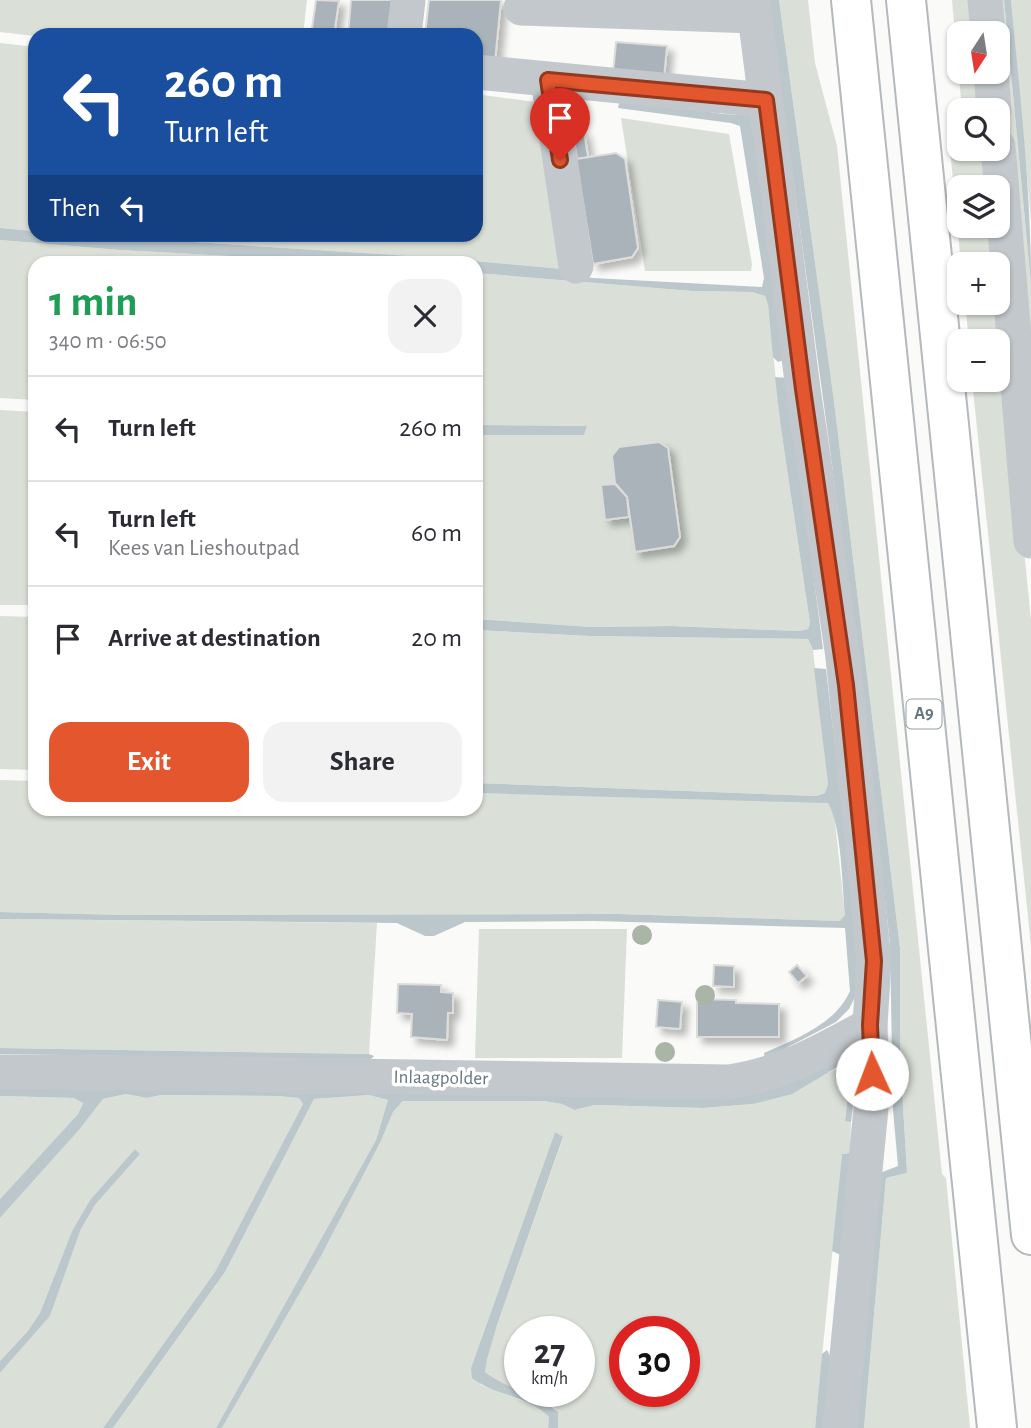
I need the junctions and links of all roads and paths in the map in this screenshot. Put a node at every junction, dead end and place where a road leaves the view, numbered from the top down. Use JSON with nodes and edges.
{"nodes":[{"id":1,"x":408,"y":0,"type":"edge"},
{"id":2,"x":851,"y":0,"type":"edge"},
{"id":3,"x":906,"y":0,"type":"edge"},
{"id":4,"x":985,"y":0,"type":"edge"},
{"id":5,"x":628,"y":7,"type":"edge"},
{"id":6,"x":521,"y":8,"type":"dead end"},
{"id":7,"x":754,"y":8,"type":"edge"},
{"id":8,"x":987,"y":21,"type":"edge"},
{"id":9,"x":405,"y":28,"type":"edge"},
{"id":10,"x":483,"y":73,"type":"edge"},
{"id":11,"x":548,"y":80,"type":"junction"},
{"id":12,"x":766,"y":100,"type":"junction"},
{"id":13,"x":999,"y":161,"type":"edge"},
{"id":14,"x":576,"y":266,"type":"dead end"},
{"id":15,"x":1029,"y":502,"type":"edge"},
{"id":16,"x":1031,"y":541,"type":"edge"},
{"id":17,"x":870,"y":1025,"type":"junction"},
{"id":18,"x":0,"y":1072,"type":"edge"},
{"id":19,"x":1031,"y":1235,"type":"edge"},
{"id":20,"x":840,"y":1428,"type":"edge"},
{"id":21,"x":997,"y":1428,"type":"edge"}],
"edges":[{"from":1,"to":9,"type":"street"},
{"from":2,"to":21,"type":"highway","number":"A9"},
{"from":3,"to":19,"type":"highway"},
{"from":4,"to":8,"type":"street"},
{"from":5,"to":6,"type":"street"},
{"from":5,"to":7,"type":"street"},
{"from":7,"to":12,"type":"street"},
{"from":10,"to":11,"type":"street"},
{"from":11,"to":12,"type":"street"},
{"from":11,"to":14,"type":"street"},
{"from":12,"to":17,"type":"street"},
{"from":13,"to":15,"type":"street"},
{"from":15,"to":16,"type":"street"},
{"from":17,"to":18,"type":"street","name":"Inlaagpolder"},
{"from":17,"to":20,"type":"street"}]}
